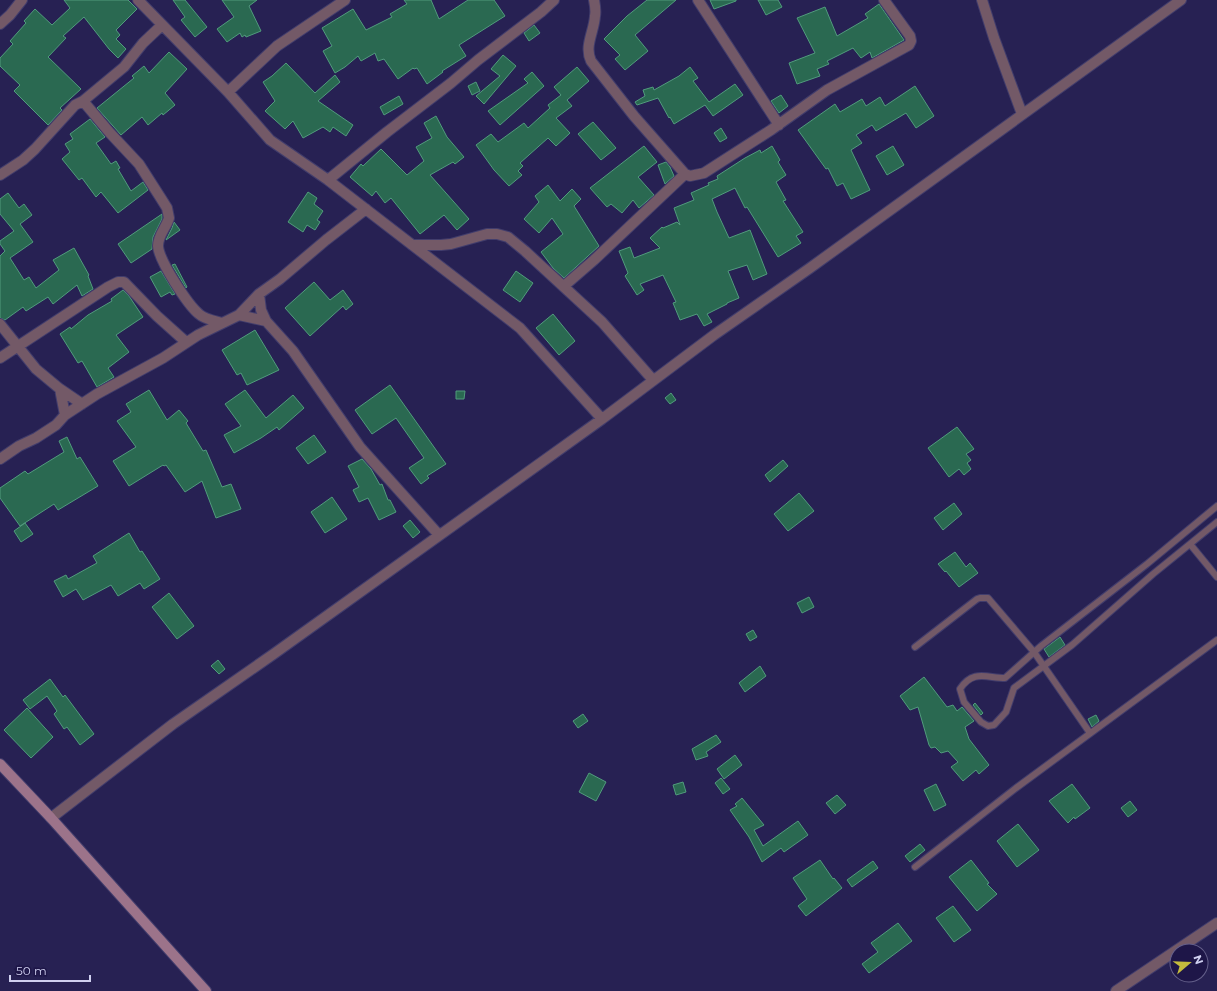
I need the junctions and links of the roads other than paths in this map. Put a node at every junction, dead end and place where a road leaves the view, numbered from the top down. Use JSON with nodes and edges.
{"nodes":[{"id":1,"x":22,"y":0,"type":"edge"},
{"id":2,"x":345,"y":0,"type":"edge"},
{"id":3,"x":554,"y":0,"type":"edge"},
{"id":4,"x":594,"y":0,"type":"edge"},
{"id":5,"x":698,"y":0,"type":"edge"},
{"id":6,"x":884,"y":0,"type":"edge"},
{"id":7,"x":982,"y":0,"type":"edge"},
{"id":8,"x":1181,"y":0,"type":"edge"},
{"id":9,"x":143,"y":1,"type":"edge"},
{"id":10,"x":0,"y":24,"type":"edge"},
{"id":11,"x":162,"y":25,"type":"junction"},
{"id":12,"x":228,"y":92,"type":"junction"},
{"id":13,"x":83,"y":100,"type":"junction"},
{"id":14,"x":1022,"y":114,"type":"junction"},
{"id":15,"x":779,"y":125,"type":"junction"},
{"id":16,"x":685,"y":174,"type":"junction"},
{"id":17,"x":0,"y":175,"type":"edge"},
{"id":18,"x":328,"y":180,"type":"junction"},
{"id":19,"x":366,"y":209,"type":"junction"},
{"id":20,"x":412,"y":245,"type":"junction"},
{"id":21,"x":564,"y":286,"type":"junction"},
{"id":22,"x":259,"y":294,"type":"junction"},
{"id":23,"x":200,"y":315,"type":"junction"},
{"id":24,"x":239,"y":315,"type":"junction"},
{"id":25,"x":266,"y":322,"type":"junction"},
{"id":26,"x":222,"y":323,"type":"junction"},
{"id":27,"x":0,"y":324,"type":"edge"},
{"id":28,"x":198,"y":334,"type":"junction"},
{"id":29,"x":186,"y":342,"type":"junction"},
{"id":30,"x":17,"y":346,"type":"junction"},
{"id":31,"x":0,"y":358,"type":"edge"},
{"id":32,"x":653,"y":380,"type":"junction"},
{"id":33,"x":60,"y":389,"type":"junction"},
{"id":34,"x":82,"y":404,"type":"junction"},
{"id":35,"x":65,"y":415,"type":"junction"},
{"id":36,"x":602,"y":419,"type":"junction"},
{"id":37,"x":0,"y":459,"type":"edge"},
{"id":38,"x":1217,"y":506,"type":"edge"},
{"id":39,"x":1217,"y":522,"type":"edge"},
{"id":40,"x":439,"y":535,"type":"junction"},
{"id":41,"x":1190,"y":544,"type":"junction"},
{"id":42,"x":1217,"y":577,"type":"edge"},
{"id":43,"x":1217,"y":640,"type":"edge"},
{"id":44,"x":915,"y":647,"type":"dead end"},
{"id":45,"x":1034,"y":652,"type":"junction"},
{"id":46,"x":1043,"y":666,"type":"junction"},
{"id":47,"x":1090,"y":733,"type":"junction"},
{"id":48,"x":0,"y":764,"type":"edge"},
{"id":49,"x":51,"y":818,"type":"junction"},
{"id":50,"x":915,"y":867,"type":"dead end"},
{"id":51,"x":1217,"y":923,"type":"edge"},
{"id":52,"x":206,"y":991,"type":"edge"},
{"id":53,"x":1116,"y":991,"type":"edge"}],
"edges":[{"from":1,"to":10,"type":"street"},
{"from":2,"to":12,"type":"street"},
{"from":3,"to":18,"type":"street"},
{"from":4,"to":16,"type":"street"},
{"from":5,"to":15,"type":"street"},
{"from":6,"to":15,"type":"street"},
{"from":7,"to":14,"type":"street"},
{"from":8,"to":14,"type":"street"},
{"from":9,"to":11,"type":"street"},
{"from":11,"to":12,"type":"street"},
{"from":11,"to":13,"type":"street"},
{"from":12,"to":18,"type":"street"},
{"from":13,"to":17,"type":"street"},
{"from":13,"to":23,"type":"street"},
{"from":14,"to":32,"type":"street"},
{"from":15,"to":16,"type":"street"},
{"from":16,"to":21,"type":"street"},
{"from":18,"to":19,"type":"street"},
{"from":19,"to":20,"type":"street"},
{"from":19,"to":22,"type":"street"},
{"from":20,"to":21,"type":"street"},
{"from":20,"to":36,"type":"street"},
{"from":21,"to":32,"type":"street"},
{"from":22,"to":24,"type":"street"},
{"from":22,"to":25,"type":"street"},
{"from":23,"to":26,"type":"street"},
{"from":23,"to":28,"type":"street"},
{"from":24,"to":25,"type":"street"},
{"from":24,"to":26,"type":"street"},
{"from":25,"to":40,"type":"street"},
{"from":26,"to":28,"type":"street"},
{"from":27,"to":30,"type":"street"},
{"from":28,"to":29,"type":"street"},
{"from":29,"to":30,"type":"street"},
{"from":29,"to":34,"type":"street"},
{"from":30,"to":31,"type":"street"},
{"from":30,"to":33,"type":"street"},
{"from":32,"to":36,"type":"street"},
{"from":33,"to":34,"type":"street"},
{"from":33,"to":35,"type":"street"},
{"from":34,"to":35,"type":"street"},
{"from":35,"to":37,"type":"street"},
{"from":36,"to":40,"type":"street"},
{"from":38,"to":45,"type":"lane"},
{"from":39,"to":41,"type":"lane"},
{"from":40,"to":49,"type":"street"},
{"from":41,"to":42,"type":"lane"},
{"from":41,"to":46,"type":"lane"},
{"from":43,"to":47,"type":"lane"},
{"from":44,"to":45,"type":"lane"},
{"from":45,"to":46,"type":"lane"},
{"from":45,"to":46,"type":"lane"},
{"from":46,"to":47,"type":"lane"},
{"from":47,"to":50,"type":"lane"},
{"from":48,"to":49,"type":"street"},
{"from":49,"to":52,"type":"street"},
{"from":51,"to":53,"type":"street"}]}
